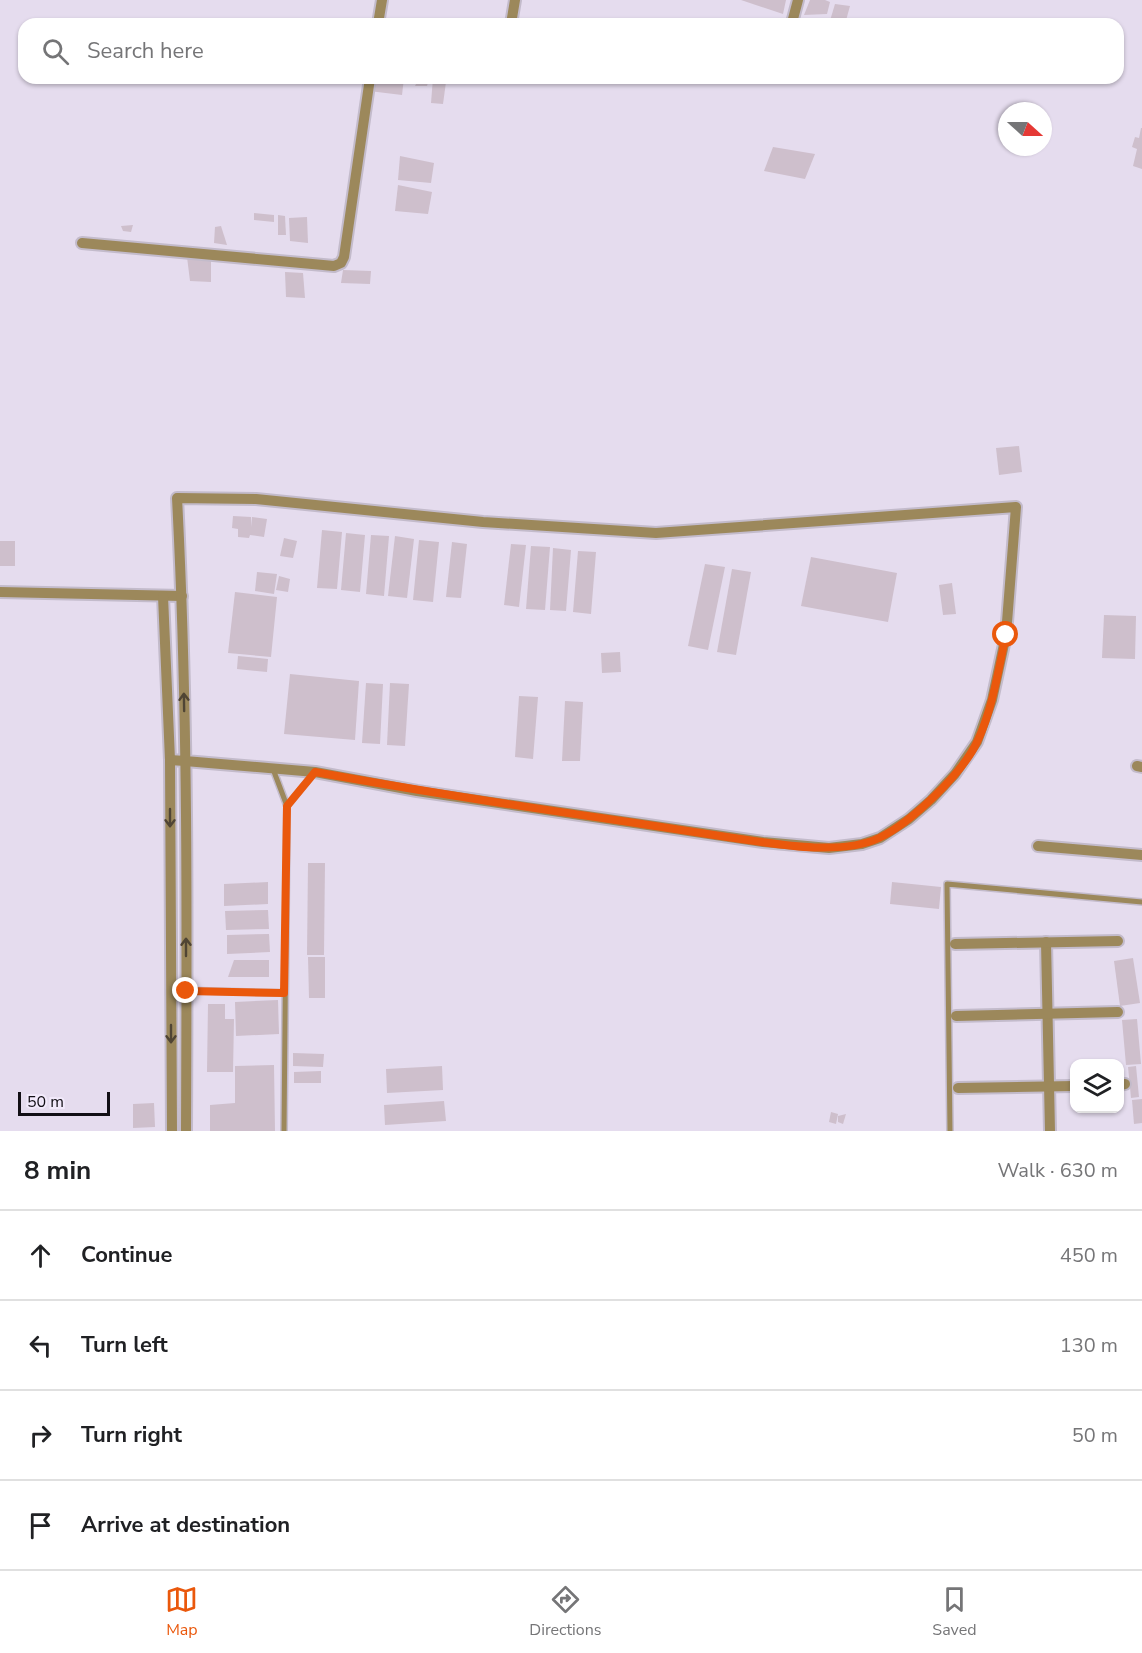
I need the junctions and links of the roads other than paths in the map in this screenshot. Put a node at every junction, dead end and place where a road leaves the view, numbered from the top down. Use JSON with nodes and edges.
{"nodes":[{"id":1,"x":382,"y":0,"type":"edge"},
{"id":2,"x":515,"y":0,"type":"edge"},
{"id":3,"x":798,"y":0,"type":"edge"},
{"id":4,"x":379,"y":18,"type":"edge"},
{"id":5,"x":512,"y":18,"type":"edge"},
{"id":6,"x":794,"y":18,"type":"edge"},
{"id":7,"x":369,"y":84,"type":"edge"},
{"id":8,"x":82,"y":243,"type":"dead end"},
{"id":9,"x":0,"y":592,"type":"edge"},
{"id":10,"x":164,"y":596,"type":"junction"},
{"id":11,"x":182,"y":596,"type":"junction"},
{"id":12,"x":170,"y":760,"type":"junction"},
{"id":13,"x":185,"y":761,"type":"junction"},
{"id":14,"x":273,"y":769,"type":"junction"},
{"id":15,"x":315,"y":772,"type":"junction"},
{"id":16,"x":287,"y":806,"type":"junction"},
{"id":17,"x":1038,"y":846,"type":"dead end"},
{"id":18,"x":1142,"y":855,"type":"edge"},
{"id":19,"x":1142,"y":902,"type":"edge"},
{"id":20,"x":1118,"y":941,"type":"dead end"},
{"id":21,"x":1046,"y":942,"type":"junction"},
{"id":22,"x":955,"y":944,"type":"dead end"},
{"id":23,"x":171,"y":990,"type":"junction"},
{"id":24,"x":186,"y":991,"type":"junction"},
{"id":25,"x":284,"y":993,"type":"junction"},
{"id":26,"x":1118,"y":1012,"type":"dead end"},
{"id":27,"x":1047,"y":1014,"type":"junction"},
{"id":28,"x":956,"y":1016,"type":"dead end"},
{"id":29,"x":1049,"y":1086,"type":"junction"},
{"id":30,"x":1070,"y":1086,"type":"edge"},
{"id":31,"x":958,"y":1088,"type":"dead end"},
{"id":32,"x":172,"y":1131,"type":"edge"},
{"id":33,"x":186,"y":1131,"type":"edge"},
{"id":34,"x":284,"y":1131,"type":"edge"},
{"id":35,"x":950,"y":1131,"type":"edge"},
{"id":36,"x":1050,"y":1131,"type":"edge"}],
"edges":[{"from":1,"to":4,"type":"street"},
{"from":2,"to":5,"type":"street"},
{"from":3,"to":6,"type":"street"},
{"from":7,"to":8,"type":"street"},
{"from":9,"to":10,"type":"street"},
{"from":10,"to":11,"type":"street"},
{"from":10,"to":12,"type":"street"},
{"from":13,"to":11,"type":"street","one_way":true},
{"from":11,"to":15,"type":"street"},
{"from":12,"to":13,"type":"street"},
{"from":12,"to":23,"type":"street","one_way":true},
{"from":13,"to":14,"type":"street"},
{"from":24,"to":13,"type":"street","one_way":true},
{"from":14,"to":15,"type":"street"},
{"from":14,"to":16,"type":"lane"},
{"from":15,"to":16,"type":"lane"},
{"from":16,"to":25,"type":"lane"},
{"from":17,"to":18,"type":"street"},
{"from":19,"to":35,"type":"lane"},
{"from":20,"to":21,"type":"street"},
{"from":21,"to":22,"type":"street"},
{"from":21,"to":27,"type":"street"},
{"from":23,"to":24,"type":"lane"},
{"from":23,"to":32,"type":"street","one_way":true},
{"from":24,"to":25,"type":"lane"},
{"from":24,"to":33,"type":"street"},
{"from":25,"to":34,"type":"lane"},
{"from":26,"to":27,"type":"street"},
{"from":27,"to":28,"type":"street"},
{"from":27,"to":29,"type":"street"},
{"from":29,"to":30,"type":"street"},
{"from":29,"to":31,"type":"street"},
{"from":29,"to":36,"type":"street"}]}
